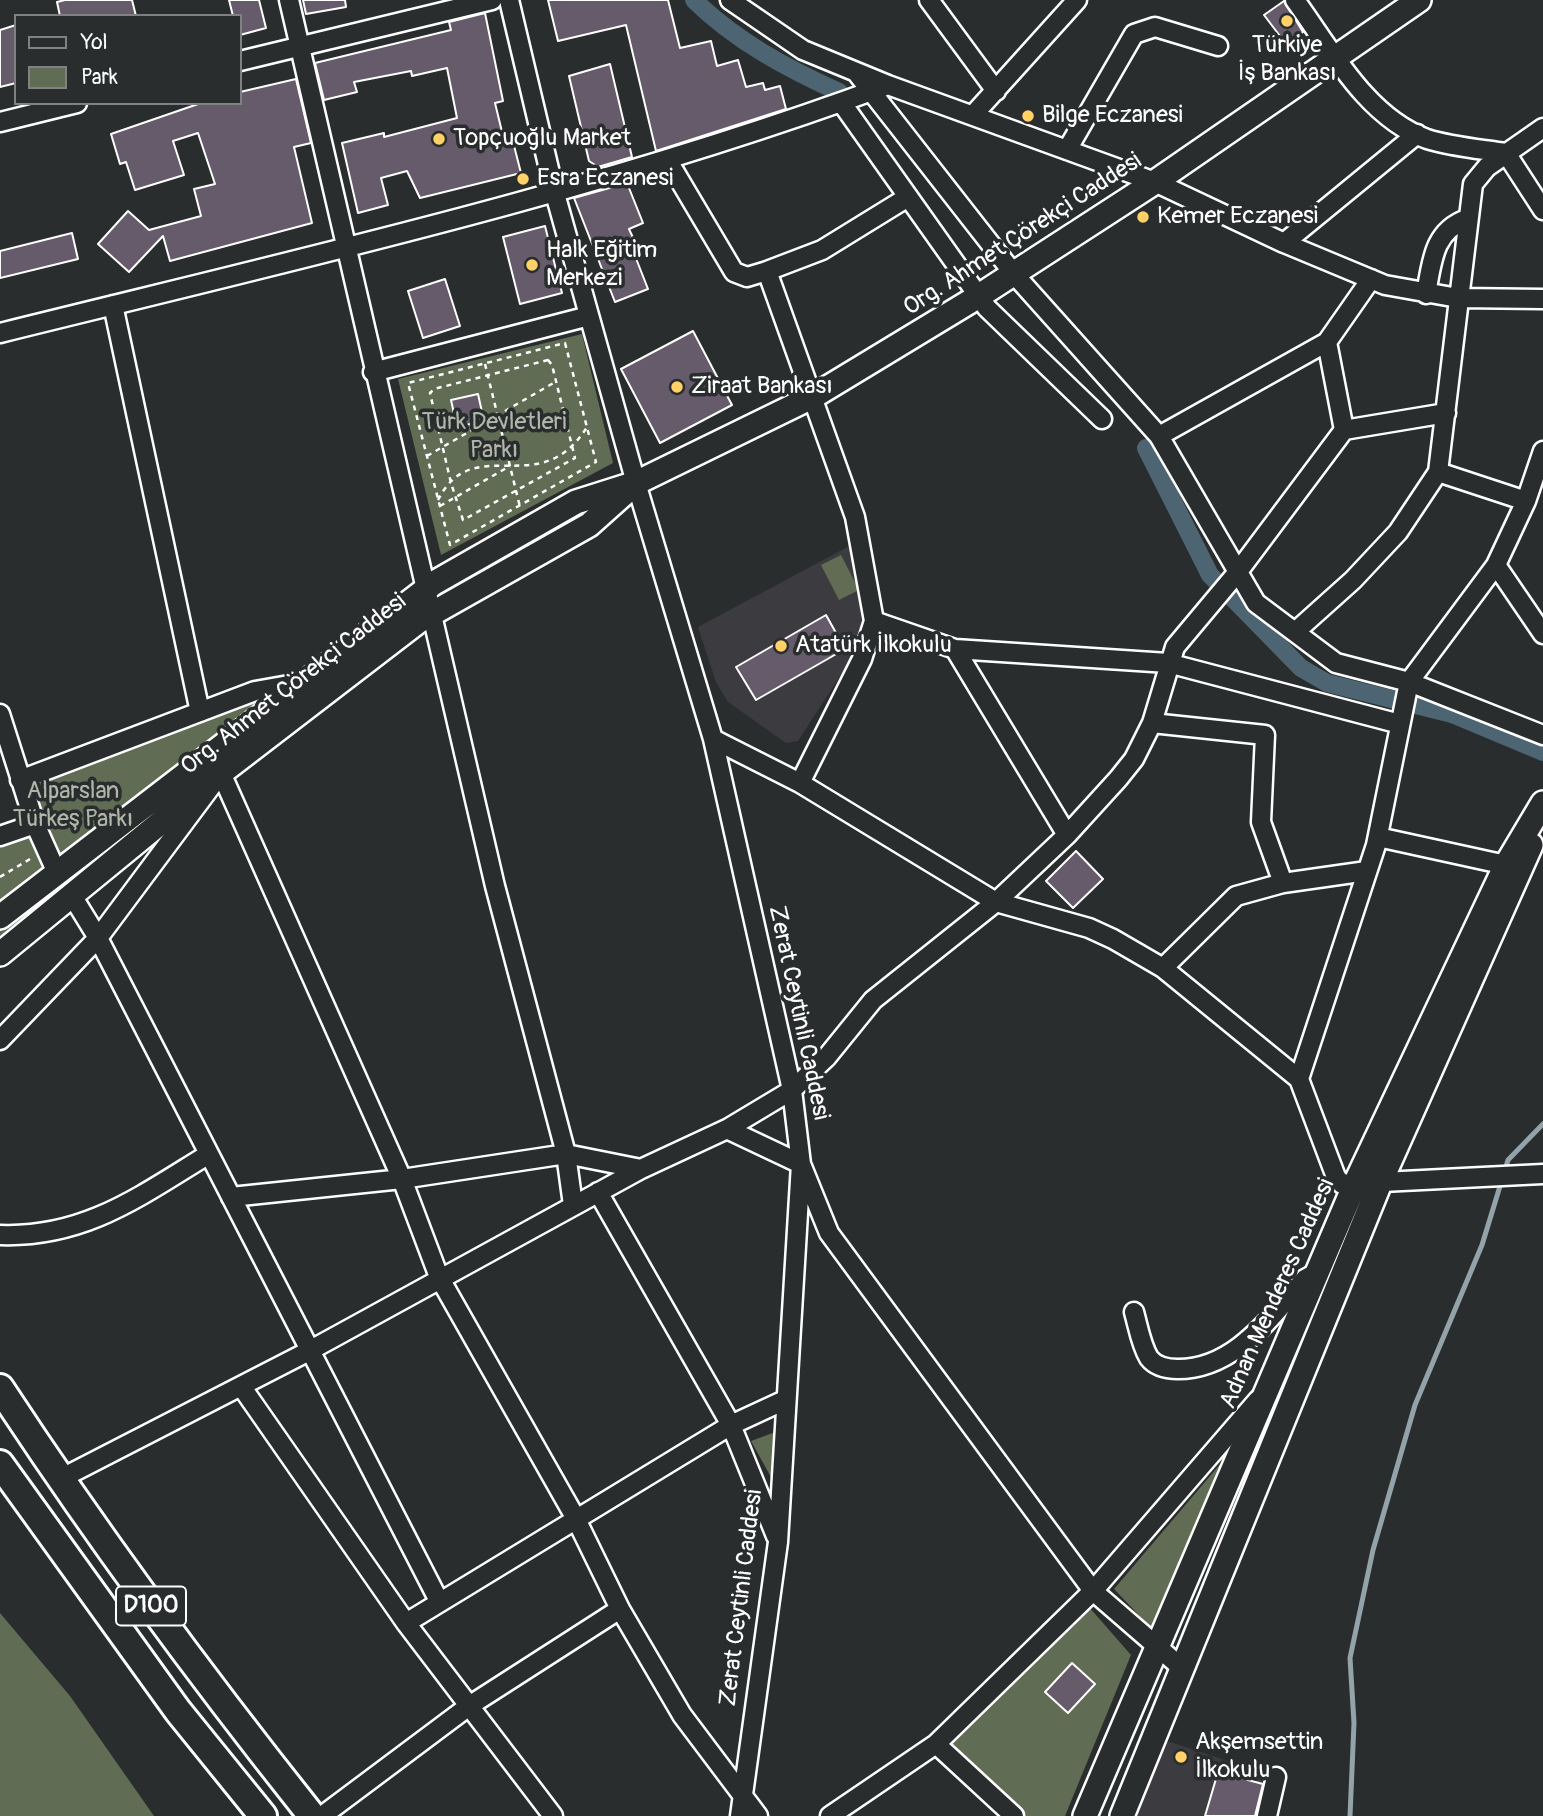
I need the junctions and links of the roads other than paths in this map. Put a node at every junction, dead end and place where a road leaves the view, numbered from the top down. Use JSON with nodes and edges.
{"nodes":[{"id":1,"x":289,"y":0,"type":"edge"},
{"id":2,"x":492,"y":0,"type":"edge"},
{"id":3,"x":509,"y":0,"type":"edge"},
{"id":4,"x":730,"y":0,"type":"edge"},
{"id":5,"x":929,"y":0,"type":"edge"},
{"id":6,"x":1077,"y":0,"type":"edge"},
{"id":7,"x":1294,"y":0,"type":"edge"},
{"id":8,"x":1419,"y":0,"type":"edge"},
{"id":9,"x":299,"y":45,"type":"junction"},
{"id":10,"x":1218,"y":46,"type":"dead end"},
{"id":11,"x":1337,"y":57,"type":"junction"},
{"id":12,"x":242,"y":60,"type":"edge"},
{"id":13,"x":879,"y":88,"type":"junction"},
{"id":14,"x":996,"y":91,"type":"junction"},
{"id":15,"x":841,"y":102,"type":"junction"},
{"id":16,"x":68,"y":105,"type":"edge"},
{"id":17,"x":974,"y":114,"type":"junction"},
{"id":18,"x":0,"y":122,"type":"edge"},
{"id":19,"x":1543,"y":128,"type":"edge"},
{"id":20,"x":1417,"y":134,"type":"junction"},
{"id":21,"x":1067,"y":150,"type":"junction"},
{"id":22,"x":1506,"y":153,"type":"junction"},
{"id":23,"x":667,"y":159,"type":"junction"},
{"id":24,"x":1155,"y":182,"type":"junction"},
{"id":25,"x":554,"y":190,"type":"junction"},
{"id":26,"x":908,"y":197,"type":"junction"},
{"id":27,"x":1543,"y":210,"type":"edge"},
{"id":28,"x":1467,"y":219,"type":"junction"},
{"id":29,"x":1284,"y":243,"type":"junction"},
{"id":30,"x":344,"y":248,"type":"junction"},
{"id":31,"x":767,"y":271,"type":"junction"},
{"id":32,"x":1014,"y":274,"type":"junction"},
{"id":33,"x":1371,"y":279,"type":"junction"},
{"id":34,"x":1426,"y":294,"type":"junction"},
{"id":35,"x":979,"y":296,"type":"junction"},
{"id":36,"x":1458,"y":298,"type":"junction"},
{"id":37,"x":1543,"y":299,"type":"edge"},
{"id":38,"x":113,"y":305,"type":"junction"},
{"id":39,"x":589,"y":316,"type":"junction"},
{"id":40,"x":0,"y":333,"type":"edge"},
{"id":41,"x":1327,"y":342,"type":"junction"},
{"id":42,"x":373,"y":372,"type":"junction"},
{"id":43,"x":814,"y":396,"type":"junction"},
{"id":44,"x":1446,"y":413,"type":"junction"},
{"id":45,"x":1102,"y":419,"type":"dead end"},
{"id":46,"x":1344,"y":430,"type":"junction"},
{"id":47,"x":1159,"y":436,"type":"junction"},
{"id":48,"x":1543,"y":451,"type":"edge"},
{"id":49,"x":1438,"y":472,"type":"junction"},
{"id":50,"x":636,"y":483,"type":"junction"},
{"id":51,"x":1526,"y":500,"type":"junction"},
{"id":52,"x":1496,"y":565,"type":"junction"},
{"id":53,"x":1233,"y":578,"type":"junction"},
{"id":54,"x":423,"y":589,"type":"junction"},
{"id":55,"x":430,"y":614,"type":"junction"},
{"id":56,"x":874,"y":621,"type":"junction"},
{"id":57,"x":1294,"y":632,"type":"junction"},
{"id":58,"x":1543,"y":634,"type":"edge"},
{"id":59,"x":954,"y":649,"type":"junction"},
{"id":60,"x":1168,"y":663,"type":"junction"},
{"id":61,"x":1409,"y":682,"type":"junction"},
{"id":62,"x":300,"y":683,"type":"junction"},
{"id":63,"x":314,"y":702,"type":"junction"},
{"id":64,"x":200,"y":712,"type":"junction"},
{"id":65,"x":0,"y":714,"type":"edge"},
{"id":66,"x":1152,"y":723,"type":"junction"},
{"id":67,"x":1400,"y":724,"type":"junction"},
{"id":68,"x":1543,"y":735,"type":"edge"},
{"id":69,"x":713,"y":739,"type":"junction"},
{"id":70,"x":221,"y":774,"type":"junction"},
{"id":71,"x":20,"y":779,"type":"junction"},
{"id":72,"x":800,"y":783,"type":"junction"},
{"id":73,"x":1543,"y":803,"type":"edge"},
{"id":74,"x":1543,"y":813,"type":"edge"},
{"id":75,"x":35,"y":824,"type":"junction"},
{"id":76,"x":1067,"y":835,"type":"junction"},
{"id":77,"x":0,"y":836,"type":"edge"},
{"id":78,"x":1378,"y":837,"type":"junction"},
{"id":79,"x":1506,"y":865,"type":"junction"},
{"id":80,"x":1367,"y":871,"type":"junction"},
{"id":81,"x":57,"y":873,"type":"junction"},
{"id":82,"x":1283,"y":883,"type":"junction"},
{"id":83,"x":71,"y":894,"type":"junction"},
{"id":84,"x":996,"y":902,"type":"junction"},
{"id":85,"x":0,"y":917,"type":"edge"},
{"id":86,"x":98,"y":938,"type":"junction"},
{"id":87,"x":0,"y":954,"type":"edge"},
{"id":88,"x":1163,"y":968,"type":"junction"},
{"id":89,"x":0,"y":1040,"type":"edge"},
{"id":90,"x":1299,"y":1079,"type":"junction"},
{"id":91,"x":792,"y":1090,"type":"junction"},
{"id":92,"x":727,"y":1129,"type":"junction"},
{"id":93,"x":209,"y":1154,"type":"junction"},
{"id":94,"x":566,"y":1154,"type":"junction"},
{"id":95,"x":801,"y":1164,"type":"junction"},
{"id":96,"x":640,"y":1169,"type":"junction"},
{"id":97,"x":1543,"y":1174,"type":"edge"},
{"id":98,"x":402,"y":1179,"type":"junction"},
{"id":99,"x":1380,"y":1183,"type":"junction"},
{"id":100,"x":1355,"y":1184,"type":"junction"},
{"id":101,"x":598,"y":1192,"type":"junction"},
{"id":102,"x":231,"y":1197,"type":"junction"},
{"id":103,"x":573,"y":1205,"type":"junction"},
{"id":104,"x":0,"y":1235,"type":"edge"},
{"id":105,"x":1316,"y":1273,"type":"junction"},
{"id":106,"x":439,"y":1277,"type":"junction"},
{"id":107,"x":1134,"y":1312,"type":"dead end"},
{"id":108,"x":309,"y":1351,"type":"junction"},
{"id":109,"x":241,"y":1386,"type":"junction"},
{"id":110,"x":0,"y":1388,"type":"edge"},
{"id":111,"x":1262,"y":1395,"type":"junction"},
{"id":112,"x":785,"y":1400,"type":"junction"},
{"id":113,"x":731,"y":1425,"type":"junction"},
{"id":114,"x":0,"y":1464,"type":"edge"},
{"id":115,"x":60,"y":1479,"type":"junction"},
{"id":116,"x":575,"y":1517,"type":"junction"},
{"id":117,"x":778,"y":1542,"type":"junction"},
{"id":118,"x":1093,"y":1591,"type":"junction"},
{"id":119,"x":439,"y":1601,"type":"junction"},
{"id":120,"x":620,"y":1609,"type":"junction"},
{"id":121,"x":406,"y":1623,"type":"junction"},
{"id":122,"x":1157,"y":1647,"type":"junction"},
{"id":123,"x":1183,"y":1669,"type":"junction"},
{"id":124,"x":469,"y":1706,"type":"junction"},
{"id":125,"x":936,"y":1744,"type":"junction"},
{"id":126,"x":1276,"y":1777,"type":"dead end"},
{"id":127,"x":741,"y":1793,"type":"junction"},
{"id":128,"x":263,"y":1816,"type":"edge"},
{"id":129,"x":312,"y":1816,"type":"edge"},
{"id":130,"x":322,"y":1816,"type":"edge"},
{"id":131,"x":553,"y":1816,"type":"edge"},
{"id":132,"x":740,"y":1816,"type":"edge"},
{"id":133,"x":758,"y":1816,"type":"edge"},
{"id":134,"x":830,"y":1816,"type":"edge"},
{"id":135,"x":1014,"y":1816,"type":"edge"},
{"id":136,"x":1085,"y":1816,"type":"edge"},
{"id":137,"x":1122,"y":1816,"type":"edge"},
{"id":138,"x":1267,"y":1816,"type":"edge"}],
"edges":[{"from":1,"to":9,"type":"street"},
{"from":2,"to":9,"type":"street"},
{"from":3,"to":25,"type":"street","name":"Zerat Ceytinli Caddesi"},
{"from":4,"to":13,"type":"street"},
{"from":5,"to":14,"type":"street"},
{"from":6,"to":14,"type":"street"},
{"from":7,"to":11,"type":"street"},
{"from":8,"to":11,"type":"main road","name":"Org. Ahmet Çörekçi Caddesi"},
{"from":9,"to":12,"type":"street"},
{"from":9,"to":30,"type":"street"},
{"from":10,"to":21,"type":"street"},
{"from":11,"to":20,"type":"street"},
{"from":11,"to":24,"type":"main road","name":"Org. Ahmet Çörekçi Caddesi"},
{"from":13,"to":15,"type":"street"},
{"from":13,"to":17,"type":"street"},
{"from":13,"to":32,"type":"street"},
{"from":14,"to":17,"type":"street"},
{"from":15,"to":23,"type":"street"},
{"from":15,"to":26,"type":"street"},
{"from":16,"to":18,"type":"street"},
{"from":17,"to":21,"type":"street"},
{"from":19,"to":22,"type":"street"},
{"from":20,"to":22,"type":"street"},
{"from":20,"to":29,"type":"street"},
{"from":21,"to":24,"type":"street"},
{"from":22,"to":27,"type":"street"},
{"from":22,"to":28,"type":"street"},
{"from":23,"to":25,"type":"street"},
{"from":23,"to":31,"type":"street"},
{"from":24,"to":29,"type":"street"},
{"from":24,"to":32,"type":"main road","name":"Org. Ahmet Çörekçi Caddesi"},
{"from":25,"to":30,"type":"street"},
{"from":25,"to":39,"type":"street","name":"Zerat Ceytinli Caddesi"},
{"from":26,"to":31,"type":"street"},
{"from":26,"to":35,"type":"street"},
{"from":28,"to":34,"type":"street"},
{"from":28,"to":36,"type":"street"},
{"from":29,"to":33,"type":"street"},
{"from":30,"to":38,"type":"street"},
{"from":30,"to":42,"type":"street"},
{"from":31,"to":43,"type":"street"},
{"from":32,"to":35,"type":"main road","name":"Org. Ahmet Çörekçi Caddesi"},
{"from":32,"to":47,"type":"street"},
{"from":33,"to":34,"type":"street"},
{"from":33,"to":41,"type":"street"},
{"from":34,"to":36,"type":"street"},
{"from":35,"to":43,"type":"main road","name":"Org. Ahmet Çörekçi Caddesi"},
{"from":35,"to":45,"type":"street"},
{"from":36,"to":37,"type":"street"},
{"from":36,"to":44,"type":"street"},
{"from":38,"to":40,"type":"street"},
{"from":38,"to":64,"type":"street"},
{"from":39,"to":42,"type":"street"},
{"from":39,"to":50,"type":"street","name":"Zerat Ceytinli Caddesi"},
{"from":41,"to":46,"type":"street"},
{"from":41,"to":47,"type":"street"},
{"from":42,"to":54,"type":"street"},
{"from":43,"to":50,"type":"main road","name":"Org. Ahmet Çörekçi Caddesi"},
{"from":43,"to":56,"type":"street"},
{"from":44,"to":46,"type":"street"},
{"from":44,"to":49,"type":"street"},
{"from":46,"to":53,"type":"street"},
{"from":47,"to":53,"type":"street"},
{"from":48,"to":51,"type":"street"},
{"from":49,"to":51,"type":"street"},
{"from":49,"to":57,"type":"street"},
{"from":50,"to":54,"type":"main road","name":"Org. Ahmet Çörekçi Caddesi"},
{"from":50,"to":55,"type":"main road","name":"Org. Ahmet Çörekçi Caddesi"},
{"from":50,"to":69,"type":"street","name":"Zerat Ceytinli Caddesi"},
{"from":51,"to":52,"type":"street"},
{"from":52,"to":58,"type":"street"},
{"from":52,"to":61,"type":"street"},
{"from":53,"to":57,"type":"street"},
{"from":53,"to":60,"type":"street"},
{"from":54,"to":55,"type":"street"},
{"from":54,"to":62,"type":"main road","name":"Org. Ahmet Çörekçi Caddesi"},
{"from":55,"to":63,"type":"main road","name":"Org. Ahmet Çörekçi Caddesi"},
{"from":55,"to":94,"type":"street"},
{"from":56,"to":59,"type":"street"},
{"from":56,"to":72,"type":"street"},
{"from":57,"to":61,"type":"street"},
{"from":59,"to":60,"type":"street"},
{"from":59,"to":76,"type":"street"},
{"from":60,"to":66,"type":"street"},
{"from":60,"to":67,"type":"street"},
{"from":61,"to":67,"type":"street"},
{"from":61,"to":68,"type":"street"},
{"from":62,"to":63,"type":"street"},
{"from":62,"to":64,"type":"street"},
{"from":62,"to":81,"type":"main road","name":"Org. Ahmet Çörekçi Caddesi"},
{"from":63,"to":70,"type":"main road","name":"Org. Ahmet Çörekçi Caddesi"},
{"from":64,"to":71,"type":"street"},
{"from":65,"to":71,"type":"street"},
{"from":66,"to":76,"type":"street"},
{"from":66,"to":82,"type":"street"},
{"from":67,"to":78,"type":"street"},
{"from":69,"to":72,"type":"street"},
{"from":69,"to":91,"type":"street","name":"Zerat Ceytinli Caddesi"},
{"from":70,"to":83,"type":"main road","name":"Org. Ahmet Çörekçi Caddesi"},
{"from":70,"to":86,"type":"street"},
{"from":70,"to":98,"type":"street"},
{"from":71,"to":75,"type":"street"},
{"from":72,"to":84,"type":"street"},
{"from":73,"to":79,"type":"main road","name":"Adnan Menderes Caddesi"},
{"from":74,"to":99,"type":"main road","name":"Adnan Menderes Caddesi"},
{"from":75,"to":77,"type":"street"},
{"from":75,"to":81,"type":"street"},
{"from":76,"to":84,"type":"street"},
{"from":78,"to":79,"type":"street"},
{"from":78,"to":80,"type":"street"},
{"from":79,"to":100,"type":"main road","name":"Adnan Menderes Caddesi"},
{"from":80,"to":82,"type":"street"},
{"from":80,"to":90,"type":"street"},
{"from":81,"to":85,"type":"main road","name":"Org. Ahmet Çörekçi Caddesi"},
{"from":82,"to":88,"type":"street"},
{"from":83,"to":86,"type":"street"},
{"from":83,"to":87,"type":"main road","name":"Org. Ahmet Çörekçi Caddesi"},
{"from":84,"to":88,"type":"street"},
{"from":84,"to":91,"type":"street"},
{"from":86,"to":89,"type":"street"},
{"from":86,"to":93,"type":"street"},
{"from":88,"to":90,"type":"street"},
{"from":90,"to":100,"type":"street"},
{"from":91,"to":92,"type":"street"},
{"from":91,"to":95,"type":"street","name":"Zerat Ceytinli Caddesi"},
{"from":92,"to":95,"type":"street"},
{"from":92,"to":96,"type":"street"},
{"from":93,"to":102,"type":"street"},
{"from":93,"to":104,"type":"street"},
{"from":94,"to":96,"type":"street"},
{"from":94,"to":98,"type":"street"},
{"from":94,"to":103,"type":"street"},
{"from":95,"to":112,"type":"street","name":"Zerat Ceytinli Caddesi"},
{"from":95,"to":118,"type":"street"},
{"from":96,"to":101,"type":"street"},
{"from":97,"to":99,"type":"street"},
{"from":98,"to":102,"type":"street"},
{"from":98,"to":106,"type":"street"},
{"from":99,"to":100,"type":"street"},
{"from":99,"to":123,"type":"main road","name":"Adnan Menderes Caddesi"},
{"from":100,"to":105,"type":"main road","name":"Adnan Menderes Caddesi"},
{"from":101,"to":103,"type":"street"},
{"from":101,"to":113,"type":"street"},
{"from":102,"to":108,"type":"street"},
{"from":103,"to":106,"type":"street"},
{"from":105,"to":107,"type":"street"},
{"from":105,"to":111,"type":"main road","name":"Adnan Menderes Caddesi"},
{"from":106,"to":108,"type":"street"},
{"from":106,"to":116,"type":"street"},
{"from":108,"to":109,"type":"street"},
{"from":108,"to":119,"type":"street"},
{"from":109,"to":115,"type":"street"},
{"from":109,"to":121,"type":"street"},
{"from":110,"to":115,"type":"highway","number":"D100"},
{"from":111,"to":118,"type":"street"},
{"from":111,"to":122,"type":"main road","name":"Adnan Menderes Caddesi"},
{"from":112,"to":113,"type":"street"},
{"from":112,"to":117,"type":"street","name":"Zerat Ceytinli Caddesi"},
{"from":113,"to":116,"type":"street"},
{"from":113,"to":117,"type":"street"},
{"from":114,"to":128,"type":"highway","number":"D100"},
{"from":115,"to":129,"type":"highway","number":"D100"},
{"from":116,"to":119,"type":"street"},
{"from":116,"to":120,"type":"street"},
{"from":117,"to":127,"type":"street","name":"Zerat Ceytinli Caddesi"},
{"from":118,"to":122,"type":"street"},
{"from":118,"to":125,"type":"street"},
{"from":119,"to":121,"type":"street"},
{"from":120,"to":124,"type":"street"},
{"from":120,"to":127,"type":"street"},
{"from":121,"to":124,"type":"street"},
{"from":122,"to":123,"type":"street"},
{"from":122,"to":136,"type":"main road","name":"Adnan Menderes Caddesi"},
{"from":123,"to":137,"type":"main road","name":"Adnan Menderes Caddesi"},
{"from":124,"to":130,"type":"street"},
{"from":124,"to":131,"type":"street"},
{"from":125,"to":134,"type":"street"},
{"from":125,"to":135,"type":"street"},
{"from":126,"to":138,"type":"street"},
{"from":127,"to":132,"type":"street","name":"Zerat Ceytinli Caddesi"},
{"from":127,"to":133,"type":"street"}]}
